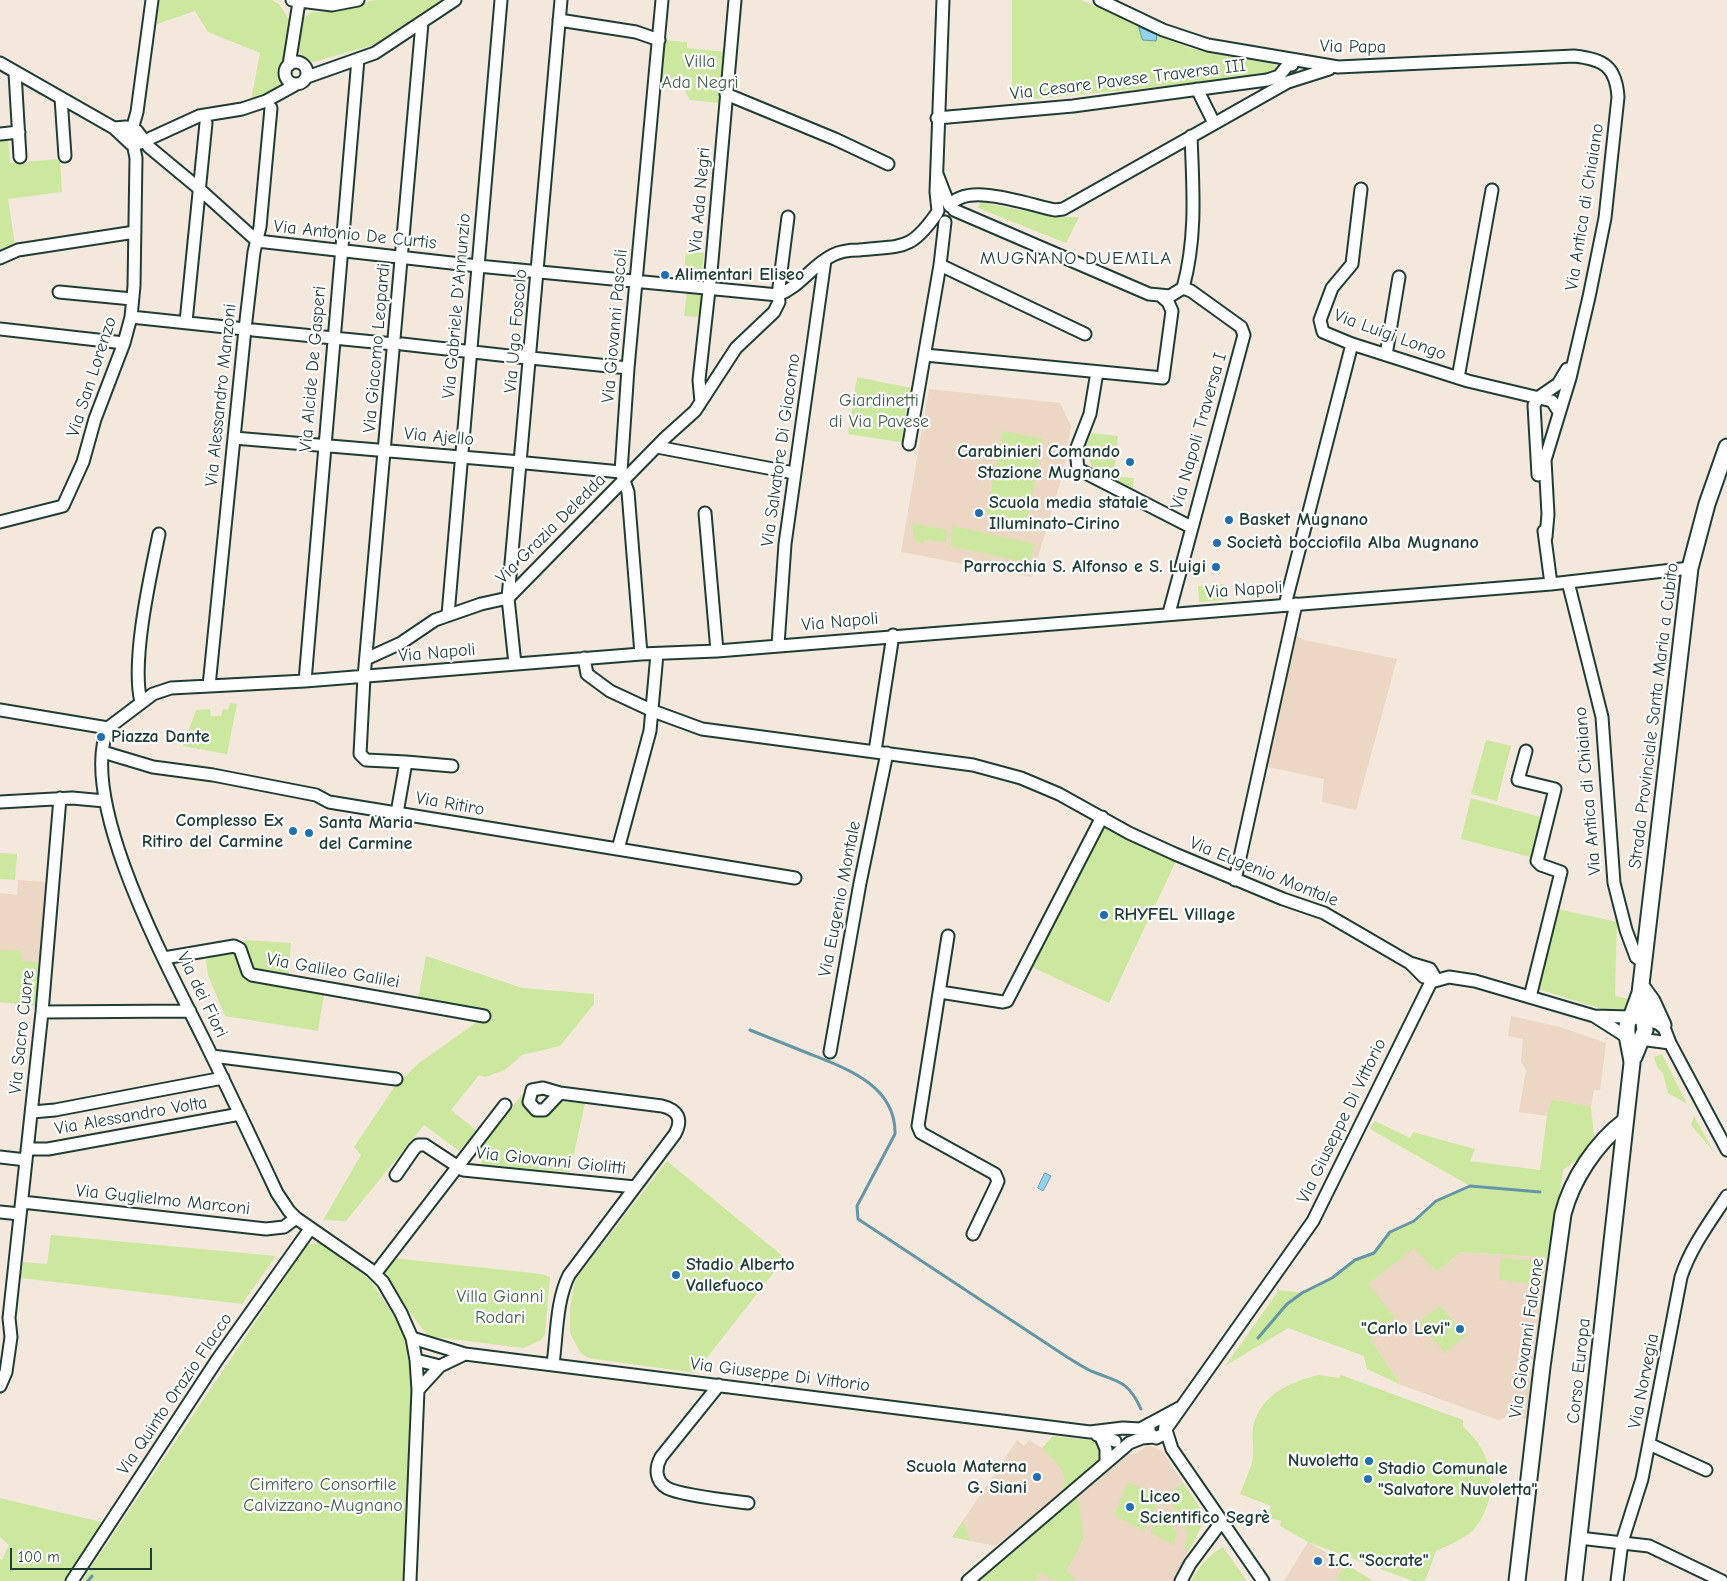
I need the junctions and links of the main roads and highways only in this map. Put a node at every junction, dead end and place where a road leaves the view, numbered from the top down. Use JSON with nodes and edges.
{"nodes":[{"id":1,"x":1727,"y":447,"type":"edge"},
{"id":2,"x":1641,"y":990,"type":"junction"},
{"id":3,"x":1663,"y":1025,"type":"road end"},
{"id":4,"x":1632,"y":1038,"type":"joint"},
{"id":5,"x":1625,"y":1121,"type":"junction"},
{"id":6,"x":1587,"y":1164,"type":"junction"},
{"id":7,"x":1620,"y":1165,"type":"junction"},
{"id":8,"x":1517,"y":1581,"type":"edge"},
{"id":9,"x":1574,"y":1581,"type":"edge"}],
"edges":[{"from":1,"to":2,"type":"main road","name":"Strada Provinciale Santa Maria a Cubito"},
{"from":2,"to":3,"type":"main road"},
{"from":2,"to":4,"type":"main road","name":"Strada Provinciale Santa Maria a Cubito"},
{"from":4,"to":5,"type":"main road","name":"Corso Europa"},
{"from":5,"to":6,"type":"main road","name":"Via Giovanni Falcone"},
{"from":5,"to":7,"type":"main road","name":"Corso Europa"},
{"from":6,"to":7,"type":"main road"},
{"from":6,"to":8,"type":"main road","name":"Via Giovanni Falcone"},
{"from":7,"to":9,"type":"main road","name":"Corso Europa"}]}
